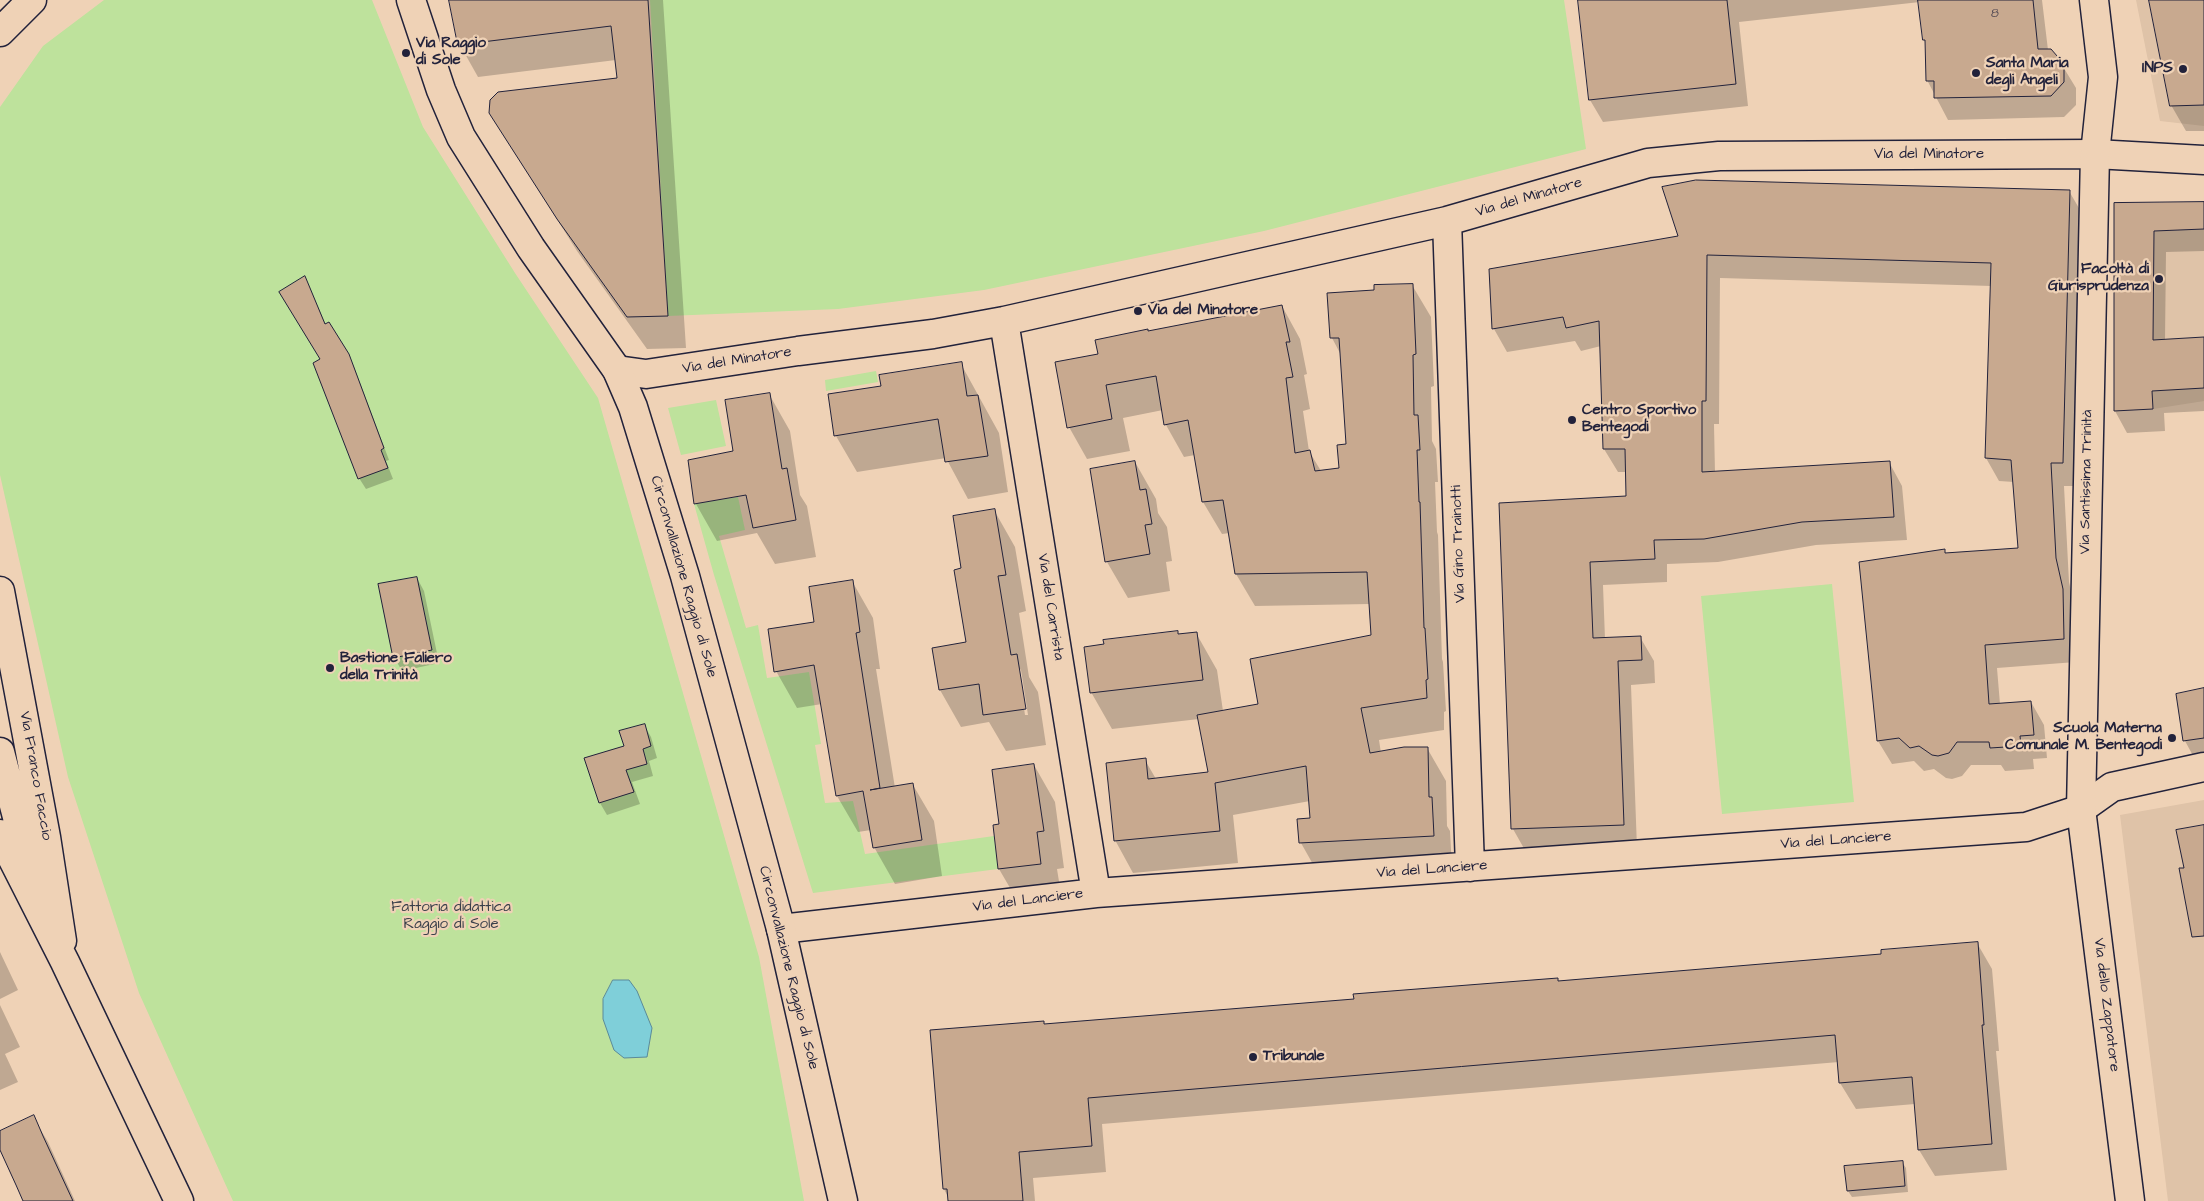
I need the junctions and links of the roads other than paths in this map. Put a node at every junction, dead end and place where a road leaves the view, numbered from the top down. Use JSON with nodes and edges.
{"nodes":[{"id":1,"x":32,"y":0,"type":"edge"},
{"id":2,"x":411,"y":0,"type":"edge"},
{"id":3,"x":2094,"y":0,"type":"edge"},
{"id":4,"x":0,"y":32,"type":"edge"},
{"id":5,"x":2095,"y":154,"type":"junction"},
{"id":6,"x":2204,"y":160,"type":"edge"},
{"id":7,"x":1447,"y":221,"type":"junction"},
{"id":8,"x":1004,"y":321,"type":"junction"},
{"id":9,"x":618,"y":370,"type":"junction"},
{"id":10,"x":0,"y":591,"type":"edge"},
{"id":11,"x":0,"y":752,"type":"edge"},
{"id":12,"x":2204,"y":767,"type":"edge"},
{"id":13,"x":2081,"y":809,"type":"junction"},
{"id":14,"x":0,"y":834,"type":"edge"},
{"id":15,"x":1470,"y":867,"type":"junction"},
{"id":16,"x":1096,"y":893,"type":"junction"},
{"id":17,"x":781,"y":929,"type":"junction"},
{"id":18,"x":65,"y":962,"type":"junction"},
{"id":19,"x":179,"y":1201,"type":"edge"},
{"id":20,"x":843,"y":1201,"type":"edge"},
{"id":21,"x":2130,"y":1201,"type":"edge"}],
"edges":[{"from":1,"to":4,"type":"street"},
{"from":2,"to":9,"type":"street","name":"Circonvallazione Raggio di Sole"},
{"from":3,"to":5,"type":"street","name":"Via Santissima Trinità"},
{"from":5,"to":6,"type":"street","name":"Via del Minatore"},
{"from":5,"to":7,"type":"street","name":"Via del Minatore"},
{"from":5,"to":13,"type":"street","name":"Via Santissima Trinità"},
{"from":7,"to":8,"type":"street","name":"Via del Minatore"},
{"from":7,"to":15,"type":"street","name":"Via Gino Trainotti"},
{"from":8,"to":9,"type":"street","name":"Via del Minatore"},
{"from":8,"to":16,"type":"street","name":"Via del Carrista"},
{"from":9,"to":17,"type":"street","name":"Circonvallazione Raggio di Sole"},
{"from":10,"to":18,"type":"street","name":"Via Franco Faccio"},
{"from":11,"to":18,"type":"street","name":"Via Franco Faccio"},
{"from":12,"to":13,"type":"street","name":"Via del Lanciere"},
{"from":13,"to":15,"type":"street","name":"Via del Lanciere"},
{"from":13,"to":21,"type":"street","name":"Via dello Zappatore"},
{"from":14,"to":18,"type":"street","name":"Via Franco Faccio"},
{"from":15,"to":16,"type":"street","name":"Via del Lanciere"},
{"from":16,"to":17,"type":"street","name":"Via del Lanciere"},
{"from":17,"to":20,"type":"street","name":"Circonvallazione Raggio di Sole"},
{"from":18,"to":19,"type":"street","name":"Via Franco Faccio"}]}
